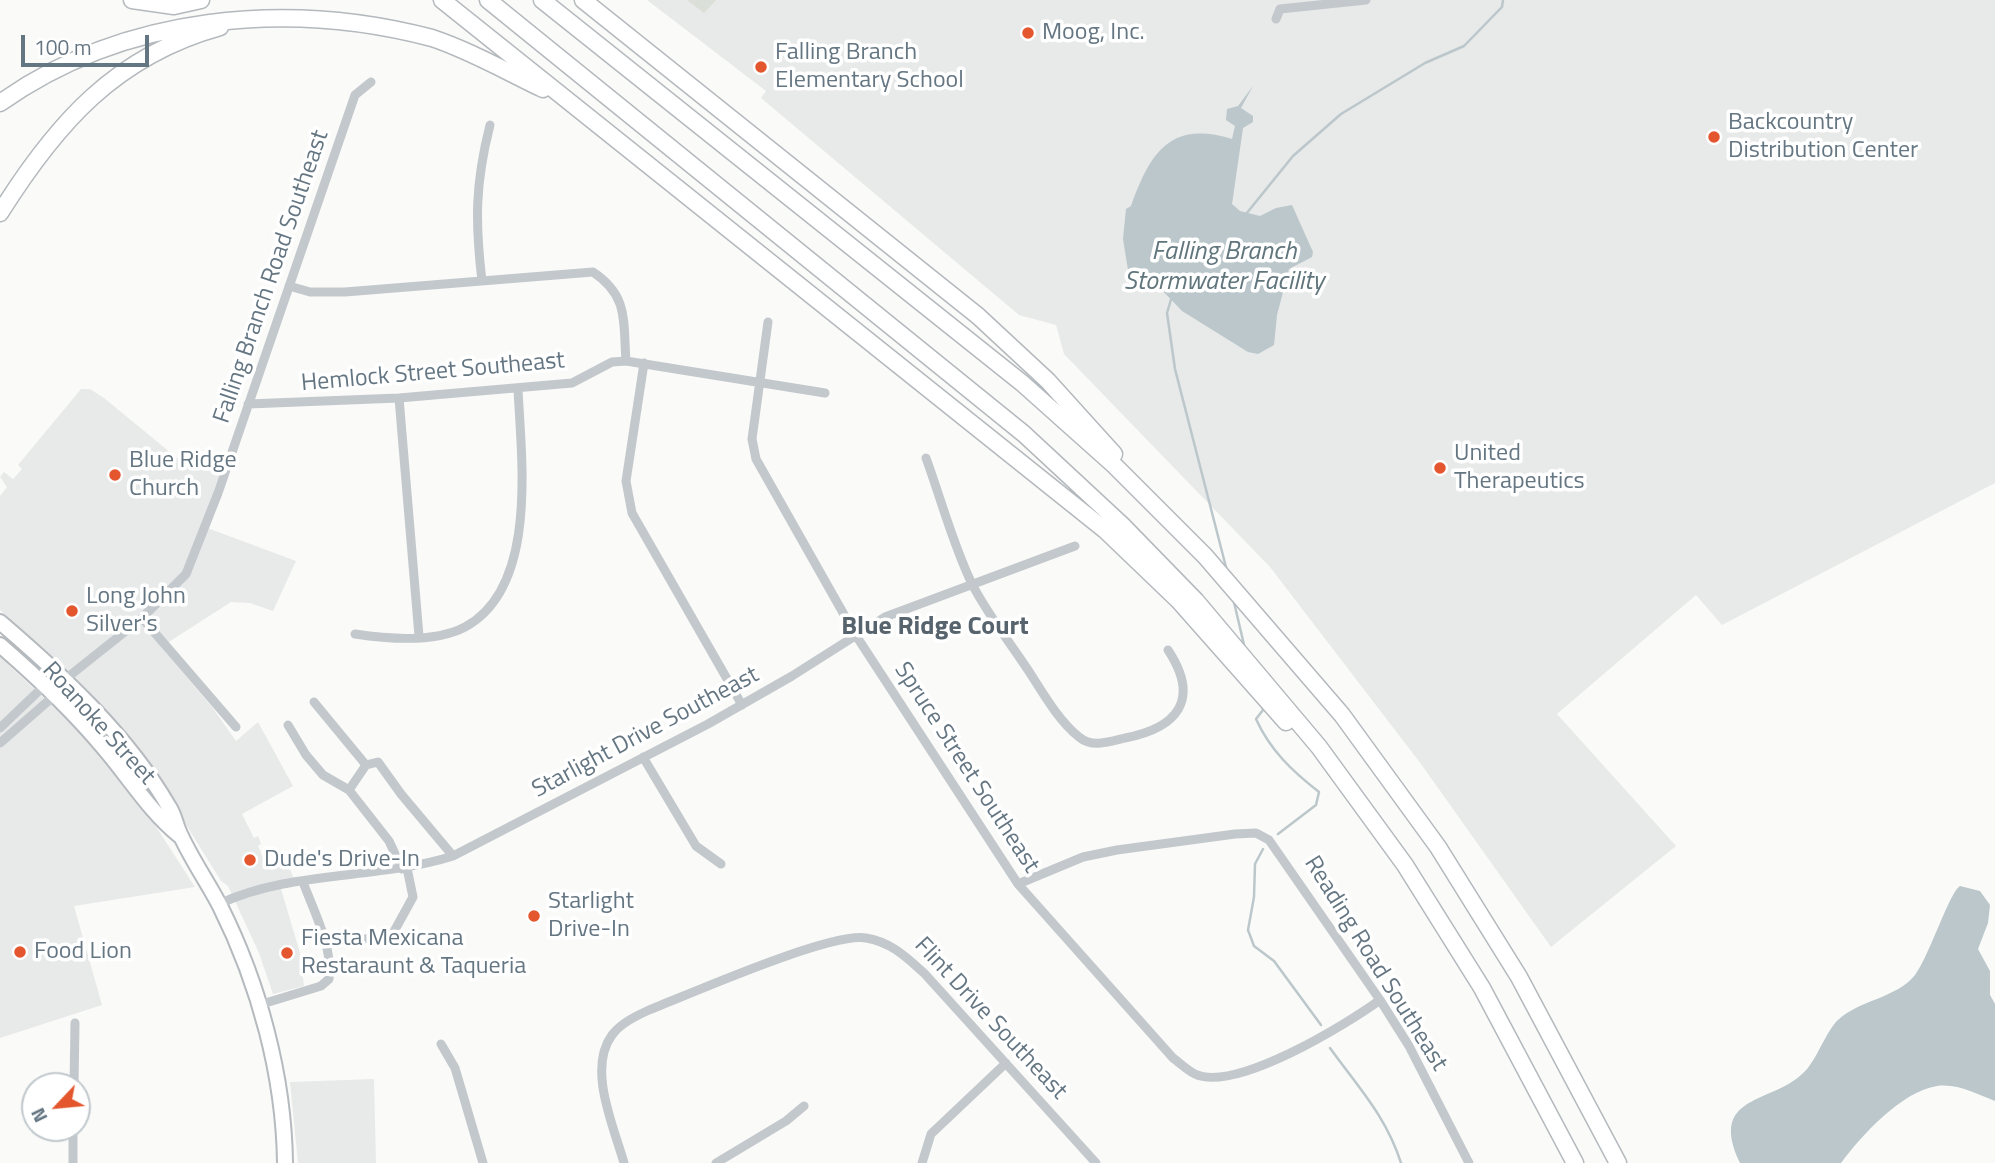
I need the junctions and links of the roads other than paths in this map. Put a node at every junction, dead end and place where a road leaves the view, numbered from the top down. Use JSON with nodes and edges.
{"nodes":[{"id":1,"x":132,"y":0,"type":"edge"},
{"id":2,"x":201,"y":0,"type":"edge"},
{"id":3,"x":442,"y":0,"type":"edge"},
{"id":4,"x":488,"y":0,"type":"edge"},
{"id":5,"x":542,"y":0,"type":"edge"},
{"id":6,"x":583,"y":0,"type":"edge"},
{"id":7,"x":589,"y":0,"type":"edge"},
{"id":8,"x":1366,"y":0,"type":"edge"},
{"id":9,"x":263,"y":16,"type":"junction"},
{"id":10,"x":1276,"y":19,"type":"dead end"},
{"id":11,"x":608,"y":20,"type":"junction"},
{"id":12,"x":371,"y":82,"type":"dead end"},
{"id":13,"x":569,"y":101,"type":"junction"},
{"id":14,"x":0,"y":103,"type":"edge"},
{"id":15,"x":490,"y":125,"type":"dead end"},
{"id":16,"x":0,"y":213,"type":"edge"},
{"id":17,"x":482,"y":281,"type":"junction"},
{"id":18,"x":289,"y":286,"type":"junction"},
{"id":19,"x":768,"y":322,"type":"dead end"},
{"id":20,"x":626,"y":361,"type":"junction"},
{"id":21,"x":644,"y":363,"type":"junction"},
{"id":22,"x":760,"y":381,"type":"junction"},
{"id":23,"x":518,"y":389,"type":"junction"},
{"id":24,"x":825,"y":393,"type":"dead end"},
{"id":25,"x":399,"y":398,"type":"junction"},
{"id":26,"x":248,"y":404,"type":"junction"},
{"id":27,"x":926,"y":458,"type":"dead end"},
{"id":28,"x":1163,"y":512,"type":"junction"},
{"id":29,"x":1075,"y":546,"type":"dead end"},
{"id":30,"x":972,"y":584,"type":"junction"},
{"id":31,"x":142,"y":618,"type":"junction"},
{"id":32,"x":0,"y":622,"type":"edge"},
{"id":33,"x":855,"y":634,"type":"junction"},
{"id":34,"x":355,"y":635,"type":"dead end"},
{"id":35,"x":419,"y":636,"type":"junction"},
{"id":36,"x":0,"y":645,"type":"edge"},
{"id":37,"x":1168,"y":650,"type":"dead end"},
{"id":38,"x":64,"y":681,"type":"junction"},
{"id":39,"x":50,"y":690,"type":"junction"},
{"id":40,"x":314,"y":702,"type":"dead end"},
{"id":41,"x":742,"y":705,"type":"junction"},
{"id":42,"x":288,"y":725,"type":"dead end"},
{"id":43,"x":236,"y":727,"type":"dead end"},
{"id":44,"x":0,"y":728,"type":"edge"},
{"id":45,"x":0,"y":744,"type":"edge"},
{"id":46,"x":643,"y":757,"type":"junction"},
{"id":47,"x":366,"y":765,"type":"junction"},
{"id":48,"x":349,"y":790,"type":"junction"},
{"id":49,"x":1372,"y":818,"type":"junction"},
{"id":50,"x":181,"y":837,"type":"junction"},
{"id":51,"x":453,"y":856,"type":"junction"},
{"id":52,"x":721,"y":864,"type":"dead end"},
{"id":53,"x":404,"y":868,"type":"junction"},
{"id":54,"x":303,"y":882,"type":"junction"},
{"id":55,"x":1018,"y":884,"type":"junction"},
{"id":56,"x":219,"y":904,"type":"junction"},
{"id":57,"x":324,"y":942,"type":"junction"},
{"id":58,"x":1380,"y":1000,"type":"junction"},
{"id":59,"x":258,"y":1004,"type":"junction"},
{"id":60,"x":75,"y":1023,"type":"dead end"},
{"id":61,"x":441,"y":1044,"type":"dead end"},
{"id":62,"x":1006,"y":1063,"type":"junction"},
{"id":63,"x":74,"y":1072,"type":"edge"},
{"id":64,"x":804,"y":1106,"type":"dead end"},
{"id":65,"x":73,"y":1142,"type":"edge"},
{"id":66,"x":73,"y":1163,"type":"edge"},
{"id":67,"x":285,"y":1163,"type":"edge"},
{"id":68,"x":483,"y":1163,"type":"edge"},
{"id":69,"x":624,"y":1163,"type":"edge"},
{"id":70,"x":716,"y":1163,"type":"edge"},
{"id":71,"x":922,"y":1163,"type":"edge"},
{"id":72,"x":1096,"y":1163,"type":"edge"},
{"id":73,"x":1469,"y":1163,"type":"edge"},
{"id":74,"x":1575,"y":1163,"type":"edge"},
{"id":75,"x":1618,"y":1163,"type":"edge"}],
"edges":[{"from":1,"to":2,"type":"highway"},
{"from":3,"to":13,"type":"highway"},
{"from":4,"to":49,"type":"highway"},
{"from":5,"to":28,"type":"highway"},
{"from":6,"to":11,"type":"highway"},
{"from":7,"to":11,"type":"highway"},
{"from":8,"to":10,"type":"street"},
{"from":9,"to":13,"type":"highway"},
{"from":9,"to":14,"type":"highway"},
{"from":9,"to":16,"type":"highway"},
{"from":11,"to":28,"type":"highway"},
{"from":12,"to":18,"type":"street","name":"Falling Branch Road Southeast"},
{"from":13,"to":49,"type":"highway"},
{"from":15,"to":17,"type":"street"},
{"from":17,"to":18,"type":"street"},
{"from":17,"to":20,"type":"street"},
{"from":18,"to":26,"type":"street","name":"Falling Branch Road Southeast"},
{"from":19,"to":22,"type":"street","name":"Spruce Street Southeast"},
{"from":20,"to":21,"type":"street","name":"Hemlock Street Southeast"},
{"from":20,"to":23,"type":"street","name":"Hemlock Street Southeast"},
{"from":21,"to":22,"type":"street","name":"Hemlock Street Southeast"},
{"from":21,"to":41,"type":"street"},
{"from":22,"to":24,"type":"street","name":"Hemlock Street Southeast"},
{"from":22,"to":33,"type":"street","name":"Spruce Street Southeast"},
{"from":23,"to":25,"type":"street","name":"Hemlock Street Southeast"},
{"from":23,"to":35,"type":"street"},
{"from":25,"to":26,"type":"street","name":"Hemlock Street Southeast"},
{"from":25,"to":35,"type":"street"},
{"from":26,"to":31,"type":"street","name":"Falling Branch Road Southeast"},
{"from":27,"to":30,"type":"street"},
{"from":28,"to":75,"type":"highway"},
{"from":29,"to":30,"type":"street","name":"Starlight Drive Southeast"},
{"from":30,"to":33,"type":"street","name":"Starlight Drive Southeast"},
{"from":30,"to":37,"type":"street"},
{"from":31,"to":38,"type":"street","name":"Falling Branch Road Southeast"},
{"from":31,"to":43,"type":"street"},
{"from":32,"to":38,"type":"main road","name":"Roanoke Street"},
{"from":33,"to":41,"type":"street","name":"Starlight Drive Southeast"},
{"from":33,"to":55,"type":"street","name":"Spruce Street Southeast"},
{"from":34,"to":35,"type":"street"},
{"from":36,"to":39,"type":"main road","name":"Roanoke Street"},
{"from":38,"to":39,"type":"street"},
{"from":38,"to":39,"type":"street"},
{"from":38,"to":50,"type":"main road","name":"Roanoke Street"},
{"from":39,"to":44,"type":"street"},
{"from":39,"to":45,"type":"street"},
{"from":39,"to":50,"type":"main road","name":"Roanoke Street"},
{"from":40,"to":47,"type":"street"},
{"from":41,"to":46,"type":"street","name":"Starlight Drive Southeast"},
{"from":42,"to":48,"type":"street"},
{"from":46,"to":51,"type":"street","name":"Starlight Drive Southeast"},
{"from":46,"to":52,"type":"street"},
{"from":47,"to":48,"type":"street"},
{"from":47,"to":51,"type":"street"},
{"from":48,"to":53,"type":"street"},
{"from":49,"to":74,"type":"highway"},
{"from":50,"to":56,"type":"main road","name":"Roanoke Street"},
{"from":51,"to":53,"type":"street","name":"Starlight Drive Southeast"},
{"from":53,"to":54,"type":"street","name":"Starlight Drive Southeast"},
{"from":53,"to":57,"type":"street"},
{"from":54,"to":56,"type":"street","name":"Starlight Drive Southeast"},
{"from":54,"to":57,"type":"street"},
{"from":55,"to":58,"type":"street","name":"Reading Road Southeast"},
{"from":55,"to":58,"type":"street","name":"Spruce Street Southeast"},
{"from":56,"to":59,"type":"main road","name":"Roanoke Street"},
{"from":57,"to":59,"type":"street"},
{"from":58,"to":73,"type":"street","name":"Reading Road Southeast"},
{"from":59,"to":67,"type":"main road","name":"Roanoke Street"},
{"from":60,"to":63,"type":"street"},
{"from":61,"to":68,"type":"street"},
{"from":62,"to":69,"type":"street","name":"Flint Drive Southeast"},
{"from":62,"to":71,"type":"street"},
{"from":62,"to":72,"type":"street","name":"Flint Drive Southeast"},
{"from":64,"to":70,"type":"street"},
{"from":65,"to":66,"type":"street"}]}
